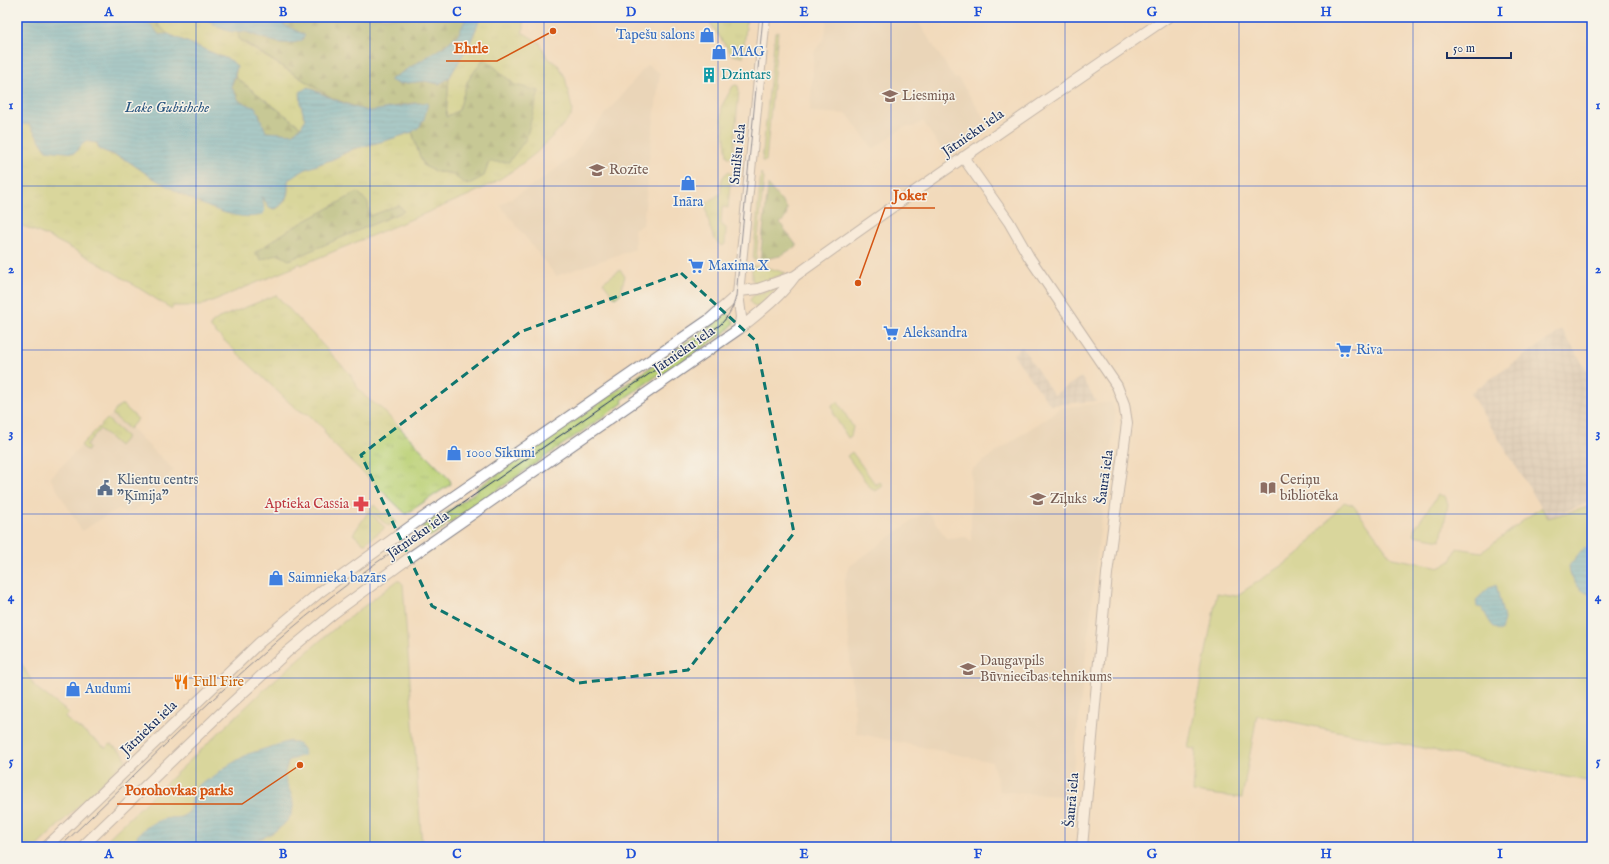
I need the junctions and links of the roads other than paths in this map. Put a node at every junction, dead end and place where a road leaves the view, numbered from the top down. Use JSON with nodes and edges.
{"nodes":[{"id":1,"x":765,"y":17,"type":"edge"},
{"id":2,"x":1168,"y":17,"type":"edge"},
{"id":3,"x":963,"y":157,"type":"junction"},
{"id":4,"x":795,"y":276,"type":"junction"},
{"id":5,"x":738,"y":293,"type":"junction"},
{"id":6,"x":739,"y":329,"type":"junction"},
{"id":7,"x":46,"y":847,"type":"edge"},
{"id":8,"x":82,"y":847,"type":"edge"},
{"id":9,"x":1082,"y":847,"type":"edge"}],
"edges":[{"from":1,"to":5,"type":"street","name":"Smilšu iela"},
{"from":2,"to":3,"type":"street","name":"Jātnieku iela"},
{"from":3,"to":4,"type":"street","name":"Jātnieku iela"},
{"from":3,"to":9,"type":"street","name":"Šaurā iela"},
{"from":4,"to":5,"type":"street","name":"Jātnieku iela"},
{"from":4,"to":6,"type":"street","name":"Jātnieku iela"},
{"from":5,"to":6,"type":"street","name":"Smilšu iela"},
{"from":5,"to":7,"type":"street","name":"Jātnieku iela"},
{"from":6,"to":8,"type":"street","name":"Jātnieku iela"}]}
